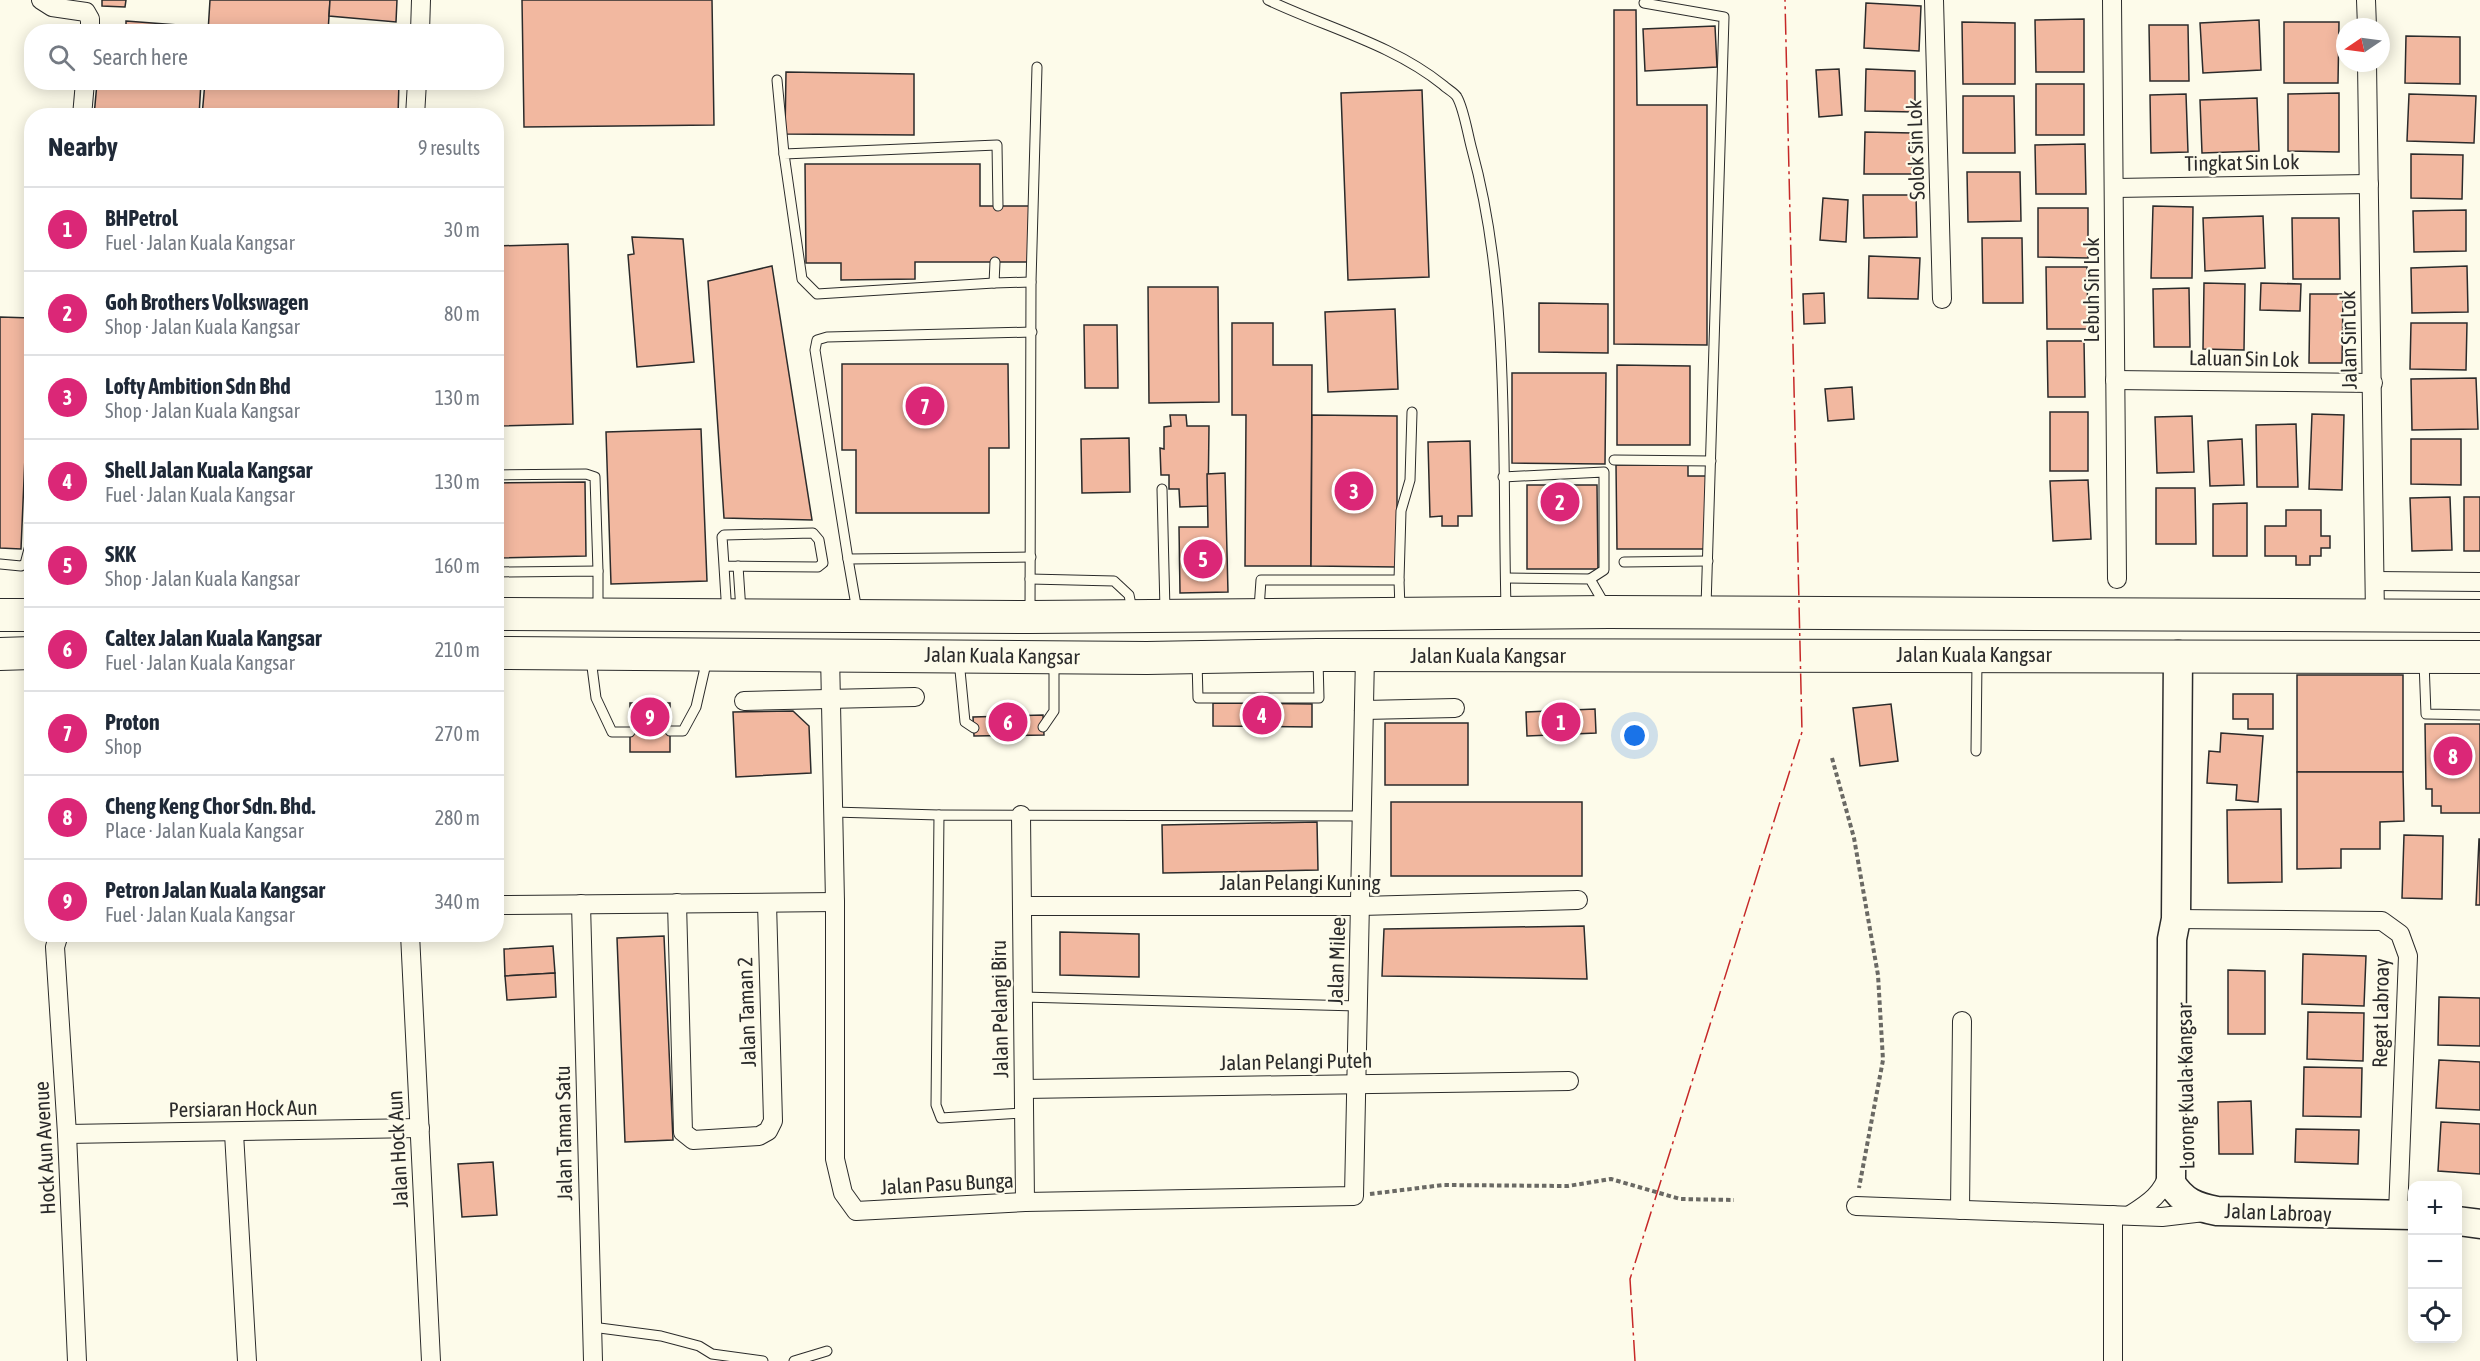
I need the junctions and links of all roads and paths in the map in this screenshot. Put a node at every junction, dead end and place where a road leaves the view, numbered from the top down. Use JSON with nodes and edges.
{"nodes":[{"id":1,"x":40,"y":0,"type":"edge"},
{"id":2,"x":422,"y":0,"type":"edge"},
{"id":3,"x":1268,"y":0,"type":"edge"},
{"id":4,"x":1934,"y":0,"type":"edge"},
{"id":5,"x":2112,"y":0,"type":"edge"},
{"id":6,"x":2366,"y":0,"type":"edge"},
{"id":7,"x":1644,"y":3,"type":"dead end"},
{"id":8,"x":2367,"y":18,"type":"edge"},
{"id":9,"x":90,"y":24,"type":"edge"},
{"id":10,"x":420,"y":24,"type":"edge"},
{"id":11,"x":1037,"y":67,"type":"dead end"},
{"id":12,"x":2367,"y":72,"type":"edge"},
{"id":13,"x":777,"y":80,"type":"dead end"},
{"id":14,"x":84,"y":90,"type":"edge"},
{"id":15,"x":417,"y":90,"type":"edge"},
{"id":16,"x":83,"y":108,"type":"edge"},
{"id":17,"x":415,"y":108,"type":"edge"},
{"id":18,"x":784,"y":154,"type":"junction"},
{"id":19,"x":2369,"y":184,"type":"junction"},
{"id":20,"x":2115,"y":188,"type":"junction"},
{"id":21,"x":998,"y":206,"type":"dead end"},
{"id":22,"x":995,"y":262,"type":"dead end"},
{"id":23,"x":1031,"y":282,"type":"junction"},
{"id":24,"x":994,"y":283,"type":"junction"},
{"id":25,"x":1942,"y":298,"type":"dead end"},
{"id":26,"x":1032,"y":332,"type":"junction"},
{"id":27,"x":2115,"y":380,"type":"junction"},
{"id":28,"x":2373,"y":382,"type":"junction"},
{"id":29,"x":1412,"y":412,"type":"dead end"},
{"id":30,"x":1614,"y":460,"type":"dead end"},
{"id":31,"x":1711,"y":461,"type":"junction"},
{"id":32,"x":504,"y":476,"type":"edge"},
{"id":33,"x":1503,"y":477,"type":"junction"},
{"id":34,"x":1162,"y":489,"type":"dead end"},
{"id":35,"x":1031,"y":557,"type":"junction"},
{"id":36,"x":848,"y":558,"type":"junction"},
{"id":37,"x":1708,"y":561,"type":"junction"},
{"id":38,"x":1624,"y":562,"type":"dead end"},
{"id":39,"x":0,"y":564,"type":"edge"},
{"id":40,"x":24,"y":564,"type":"edge"},
{"id":41,"x":724,"y":566,"type":"junction"},
{"id":42,"x":738,"y":566,"type":"junction"},
{"id":43,"x":598,"y":571,"type":"junction"},
{"id":44,"x":504,"y":572,"type":"edge"},
{"id":45,"x":1506,"y":578,"type":"junction"},
{"id":46,"x":1030,"y":579,"type":"junction"},
{"id":47,"x":1590,"y":579,"type":"junction"},
{"id":48,"x":2117,"y":579,"type":"dead end"},
{"id":49,"x":1399,"y":580,"type":"junction"},
{"id":50,"x":2375,"y":581,"type":"junction"},
{"id":51,"x":2480,"y":582,"type":"edge"},
{"id":52,"x":1507,"y":612,"type":"junction"},
{"id":53,"x":1609,"y":612,"type":"junction"},
{"id":54,"x":1401,"y":613,"type":"junction"},
{"id":55,"x":1706,"y":613,"type":"junction"},
{"id":56,"x":504,"y":614,"type":"edge"},
{"id":57,"x":2029,"y":614,"type":"junction"},
{"id":58,"x":2308,"y":614,"type":"junction"},
{"id":59,"x":0,"y":615,"type":"edge"},
{"id":60,"x":24,"y":615,"type":"edge"},
{"id":61,"x":598,"y":615,"type":"junction"},
{"id":62,"x":734,"y":615,"type":"junction"},
{"id":63,"x":1259,"y":615,"type":"junction"},
{"id":64,"x":858,"y":616,"type":"junction"},
{"id":65,"x":1134,"y":616,"type":"junction"},
{"id":66,"x":1165,"y":616,"type":"junction"},
{"id":67,"x":2375,"y":616,"type":"junction"},
{"id":68,"x":2480,"y":616,"type":"edge"},
{"id":69,"x":1030,"y":617,"type":"junction"},
{"id":70,"x":24,"y":653,"type":"edge"},
{"id":71,"x":504,"y":653,"type":"edge"},
{"id":72,"x":0,"y":654,"type":"edge"},
{"id":73,"x":591,"y":654,"type":"junction"},
{"id":74,"x":708,"y":654,"type":"junction"},
{"id":75,"x":830,"y":654,"type":"junction"},
{"id":76,"x":1318,"y":655,"type":"junction"},
{"id":77,"x":1977,"y":655,"type":"junction"},
{"id":78,"x":2178,"y":655,"type":"junction"},
{"id":79,"x":959,"y":656,"type":"junction"},
{"id":80,"x":1054,"y":656,"type":"junction"},
{"id":81,"x":1197,"y":656,"type":"junction"},
{"id":82,"x":1365,"y":656,"type":"junction"},
{"id":83,"x":2424,"y":656,"type":"junction"},
{"id":84,"x":2480,"y":657,"type":"edge"},
{"id":85,"x":915,"y":697,"type":"dead end"},
{"id":86,"x":831,"y":699,"type":"junction"},
{"id":87,"x":744,"y":701,"type":"dead end"},
{"id":88,"x":1455,"y":708,"type":"dead end"},
{"id":89,"x":1364,"y":710,"type":"junction"},
{"id":90,"x":2480,"y":715,"type":"edge"},
{"id":91,"x":1043,"y":727,"type":"dead end"},
{"id":92,"x":974,"y":728,"type":"dead end"},
{"id":93,"x":670,"y":731,"type":"dead end"},
{"id":94,"x":630,"y":732,"type":"dead end"},
{"id":95,"x":1977,"y":751,"type":"dead end"},
{"id":96,"x":1832,"y":758,"type":"dead end"},
{"id":97,"x":833,"y":812,"type":"junction"},
{"id":98,"x":939,"y":815,"type":"junction"},
{"id":99,"x":1021,"y":815,"type":"junction"},
{"id":100,"x":1362,"y":816,"type":"junction"},
{"id":101,"x":1578,"y":900,"type":"dead end"},
{"id":102,"x":835,"y":902,"type":"junction"},
{"id":103,"x":677,"y":903,"type":"junction"},
{"id":104,"x":767,"y":903,"type":"junction"},
{"id":105,"x":581,"y":904,"type":"junction"},
{"id":106,"x":504,"y":905,"type":"edge"},
{"id":107,"x":1022,"y":906,"type":"junction"},
{"id":108,"x":1361,"y":906,"type":"junction"},
{"id":109,"x":2176,"y":919,"type":"junction"},
{"id":110,"x":57,"y":942,"type":"edge"},
{"id":111,"x":410,"y":942,"type":"edge"},
{"id":112,"x":1023,"y":997,"type":"junction"},
{"id":113,"x":1358,"y":1006,"type":"junction"},
{"id":114,"x":1962,"y":1021,"type":"dead end"},
{"id":115,"x":1569,"y":1081,"type":"dead end"},
{"id":116,"x":1357,"y":1084,"type":"junction"},
{"id":117,"x":1024,"y":1089,"type":"junction"},
{"id":118,"x":1024,"y":1113,"type":"junction"},
{"id":119,"x":420,"y":1128,"type":"junction"},
{"id":120,"x":234,"y":1133,"type":"junction"},
{"id":121,"x":67,"y":1134,"type":"junction"},
{"id":122,"x":2170,"y":1165,"type":"junction"},
{"id":123,"x":1354,"y":1196,"type":"junction"},
{"id":124,"x":1734,"y":1200,"type":"dead end"},
{"id":125,"x":1025,"y":1202,"type":"junction"},
{"id":126,"x":1856,"y":1206,"type":"joint"},
{"id":127,"x":1960,"y":1210,"type":"junction"},
{"id":128,"x":2217,"y":1212,"type":"junction"},
{"id":129,"x":2405,"y":1214,"type":"edge"},
{"id":130,"x":2122,"y":1215,"type":"junction"},
{"id":131,"x":2462,"y":1222,"type":"edge"},
{"id":132,"x":2480,"y":1224,"type":"edge"},
{"id":133,"x":592,"y":1327,"type":"junction"},
{"id":134,"x":826,"y":1352,"type":"dead end"},
{"id":135,"x":77,"y":1361,"type":"edge"},
{"id":136,"x":248,"y":1361,"type":"edge"},
{"id":137,"x":431,"y":1361,"type":"edge"},
{"id":138,"x":593,"y":1361,"type":"edge"},
{"id":139,"x":763,"y":1361,"type":"edge"},
{"id":140,"x":794,"y":1361,"type":"edge"},
{"id":141,"x":2114,"y":1361,"type":"edge"}],
"edges":[{"from":1,"to":9,"type":"street"},
{"from":2,"to":10,"type":"street"},
{"from":3,"to":33,"type":"lane"},
{"from":4,"to":25,"type":"street","name":"Solok Sin Lok"},
{"from":5,"to":20,"type":"street","name":"Lebuh Sin Lok"},
{"from":6,"to":8,"type":"street"},
{"from":7,"to":31,"type":"lane"},
{"from":11,"to":23,"type":"lane"},
{"from":12,"to":19,"type":"street","name":"Jalan Sin Lok"},
{"from":13,"to":18,"type":"lane"},
{"from":14,"to":16,"type":"street"},
{"from":15,"to":17,"type":"street"},
{"from":18,"to":21,"type":"lane"},
{"from":18,"to":24,"type":"lane"},
{"from":19,"to":20,"type":"street","name":"Tingkat Sin Lok"},
{"from":19,"to":28,"type":"street","name":"Jalan Sin Lok"},
{"from":20,"to":27,"type":"street","name":"Lebuh Sin Lok"},
{"from":22,"to":24,"type":"lane"},
{"from":23,"to":24,"type":"lane"},
{"from":23,"to":26,"type":"lane"},
{"from":26,"to":35,"type":"lane"},
{"from":26,"to":36,"type":"lane"},
{"from":27,"to":28,"type":"street","name":"Laluan Sin Lok"},
{"from":27,"to":48,"type":"street","name":"Lebuh Sin Lok"},
{"from":28,"to":50,"type":"street","name":"Jalan Sin Lok"},
{"from":29,"to":49,"type":"lane"},
{"from":30,"to":31,"type":"lane"},
{"from":31,"to":37,"type":"lane"},
{"from":32,"to":43,"type":"lane"},
{"from":33,"to":45,"type":"lane"},
{"from":33,"to":47,"type":"lane"},
{"from":34,"to":66,"type":"lane"},
{"from":35,"to":36,"type":"lane"},
{"from":35,"to":46,"type":"lane"},
{"from":36,"to":64,"type":"lane"},
{"from":37,"to":38,"type":"lane"},
{"from":37,"to":55,"type":"lane"},
{"from":39,"to":40,"type":"lane"},
{"from":41,"to":42,"type":"lane"},
{"from":41,"to":42,"type":"lane"},
{"from":41,"to":62,"type":"lane"},
{"from":42,"to":62,"type":"lane"},
{"from":43,"to":44,"type":"lane"},
{"from":43,"to":61,"type":"lane"},
{"from":45,"to":47,"type":"lane"},
{"from":45,"to":52,"type":"lane"},
{"from":46,"to":65,"type":"lane"},
{"from":46,"to":69,"type":"lane"},
{"from":47,"to":53,"type":"lane"},
{"from":49,"to":54,"type":"lane"},
{"from":49,"to":63,"type":"lane"},
{"from":50,"to":51,"type":"street"},
{"from":50,"to":67,"type":"street","name":"Jalan Sin Lok"},
{"from":52,"to":53,"type":"highway","name":"Jalan Kuala Kangsar"},
{"from":52,"to":54,"type":"highway","name":"Jalan Kuala Kangsar"},
{"from":53,"to":55,"type":"highway","name":"Jalan Kuala Kangsar"},
{"from":54,"to":63,"type":"highway","name":"Jalan Kuala Kangsar"},
{"from":55,"to":57,"type":"highway","name":"Jalan Kuala Kangsar"},
{"from":56,"to":61,"type":"highway","name":"Jalan Kuala Kangsar"},
{"from":57,"to":58,"type":"highway","name":"Jalan Kuala Kangsar"},
{"from":57,"to":78,"type":"highway"},
{"from":58,"to":67,"type":"highway","name":"Jalan Kuala Kangsar"},
{"from":58,"to":78,"type":"highway"},
{"from":59,"to":60,"type":"highway"},
{"from":61,"to":62,"type":"highway","name":"Jalan Kuala Kangsar"},
{"from":62,"to":64,"type":"highway","name":"Jalan Kuala Kangsar"},
{"from":63,"to":66,"type":"highway","name":"Jalan Kuala Kangsar"},
{"from":64,"to":69,"type":"highway","name":"Jalan Kuala Kangsar"},
{"from":65,"to":66,"type":"highway","name":"Jalan Kuala Kangsar"},
{"from":65,"to":69,"type":"highway","name":"Jalan Kuala Kangsar"},
{"from":67,"to":68,"type":"highway","name":"Jalan Kuala Kangsar"},
{"from":70,"to":72,"type":"highway"},
{"from":71,"to":73,"type":"highway","name":"Jalan Kuala Kangsar"},
{"from":73,"to":74,"type":"highway","name":"Jalan Kuala Kangsar"},
{"from":73,"to":94,"type":"lane"},
{"from":74,"to":75,"type":"highway","name":"Jalan Kuala Kangsar"},
{"from":74,"to":93,"type":"lane"},
{"from":75,"to":79,"type":"highway","name":"Jalan Kuala Kangsar"},
{"from":75,"to":86,"type":"street","name":"Jalan Pasu Bunga"},
{"from":76,"to":81,"type":"highway","name":"Jalan Kuala Kangsar"},
{"from":76,"to":81,"type":"lane"},
{"from":76,"to":82,"type":"highway","name":"Jalan Kuala Kangsar"},
{"from":77,"to":78,"type":"highway","name":"Jalan Kuala Kangsar"},
{"from":77,"to":82,"type":"highway","name":"Jalan Kuala Kangsar"},
{"from":77,"to":95,"type":"lane"},
{"from":78,"to":83,"type":"highway","name":"Jalan Kuala Kangsar"},
{"from":78,"to":109,"type":"main road","name":"Lorong Kuala Kangsar"},
{"from":79,"to":80,"type":"highway","name":"Jalan Kuala Kangsar"},
{"from":79,"to":92,"type":"lane"},
{"from":80,"to":81,"type":"highway","name":"Jalan Kuala Kangsar"},
{"from":80,"to":91,"type":"lane"},
{"from":82,"to":89,"type":"street","name":"Jalan Milee"},
{"from":83,"to":84,"type":"highway","name":"Jalan Kuala Kangsar"},
{"from":83,"to":90,"type":"lane"},
{"from":85,"to":86,"type":"street"},
{"from":86,"to":87,"type":"street"},
{"from":86,"to":97,"type":"street","name":"Jalan Pasu Bunga"},
{"from":88,"to":89,"type":"street"},
{"from":89,"to":100,"type":"street","name":"Jalan Milee"},
{"from":96,"to":126,"type":"path"},
{"from":97,"to":98,"type":"lane"},
{"from":97,"to":102,"type":"street","name":"Jalan Pasu Bunga"},
{"from":98,"to":99,"type":"lane"},
{"from":98,"to":118,"type":"lane"},
{"from":99,"to":100,"type":"lane"},
{"from":99,"to":107,"type":"street","name":"Jalan Pelangi Biru"},
{"from":100,"to":108,"type":"street","name":"Jalan Milee"},
{"from":101,"to":108,"type":"street","name":"Jalan Pelangi Kuning"},
{"from":102,"to":104,"type":"street"},
{"from":102,"to":125,"type":"street","name":"Jalan Pasu Bunga"},
{"from":103,"to":104,"type":"street"},
{"from":103,"to":104,"type":"street","name":"Jalan Taman 2"},
{"from":103,"to":105,"type":"street"},
{"from":105,"to":106,"type":"street"},
{"from":105,"to":133,"type":"street","name":"Jalan Taman Satu"},
{"from":107,"to":108,"type":"street","name":"Jalan Pelangi Kuning"},
{"from":107,"to":112,"type":"street","name":"Jalan Pelangi Biru"},
{"from":108,"to":113,"type":"street","name":"Jalan Milee"},
{"from":109,"to":122,"type":"main road","name":"Lorong Kuala Kangsar"},
{"from":109,"to":129,"type":"main road","name":"Lorong Kuala Kangsar"},
{"from":109,"to":129,"type":"street","name":"Regat Labroay"},
{"from":110,"to":121,"type":"street","name":"Hock Aun Avenue"},
{"from":111,"to":119,"type":"street","name":"Jalan Hock Aun"},
{"from":112,"to":113,"type":"lane"},
{"from":112,"to":117,"type":"street","name":"Jalan Pelangi Biru"},
{"from":113,"to":116,"type":"street","name":"Jalan Milee"},
{"from":114,"to":127,"type":"street"},
{"from":115,"to":116,"type":"street","name":"Jalan Pelangi Puteh"},
{"from":116,"to":117,"type":"street","name":"Jalan Pelangi Puteh"},
{"from":116,"to":123,"type":"street","name":"Jalan Milee"},
{"from":117,"to":118,"type":"street","name":"Jalan Pelangi Biru"},
{"from":118,"to":125,"type":"street","name":"Jalan Pelangi Biru"},
{"from":119,"to":120,"type":"street","name":"Persiaran Hock Aun"},
{"from":119,"to":137,"type":"street","name":"Jalan Hock Aun"},
{"from":120,"to":121,"type":"street","name":"Persiaran Hock Aun"},
{"from":120,"to":136,"type":"street"},
{"from":121,"to":135,"type":"street","name":"Hock Aun Avenue"},
{"from":122,"to":128,"type":"main road","name":"Jalan Labroay"},
{"from":122,"to":130,"type":"street"},
{"from":123,"to":124,"type":"path"},
{"from":123,"to":125,"type":"street","name":"Jalan Pasu Bunga"},
{"from":126,"to":127,"type":"street"},
{"from":127,"to":130,"type":"street"},
{"from":128,"to":129,"type":"main road","name":"Jalan Labroay"},
{"from":128,"to":130,"type":"street"},
{"from":130,"to":141,"type":"street"},
{"from":131,"to":132,"type":"main road"},
{"from":133,"to":138,"type":"street","name":"Jalan Taman Satu"},
{"from":133,"to":139,"type":"lane"},
{"from":134,"to":140,"type":"lane"}]}
